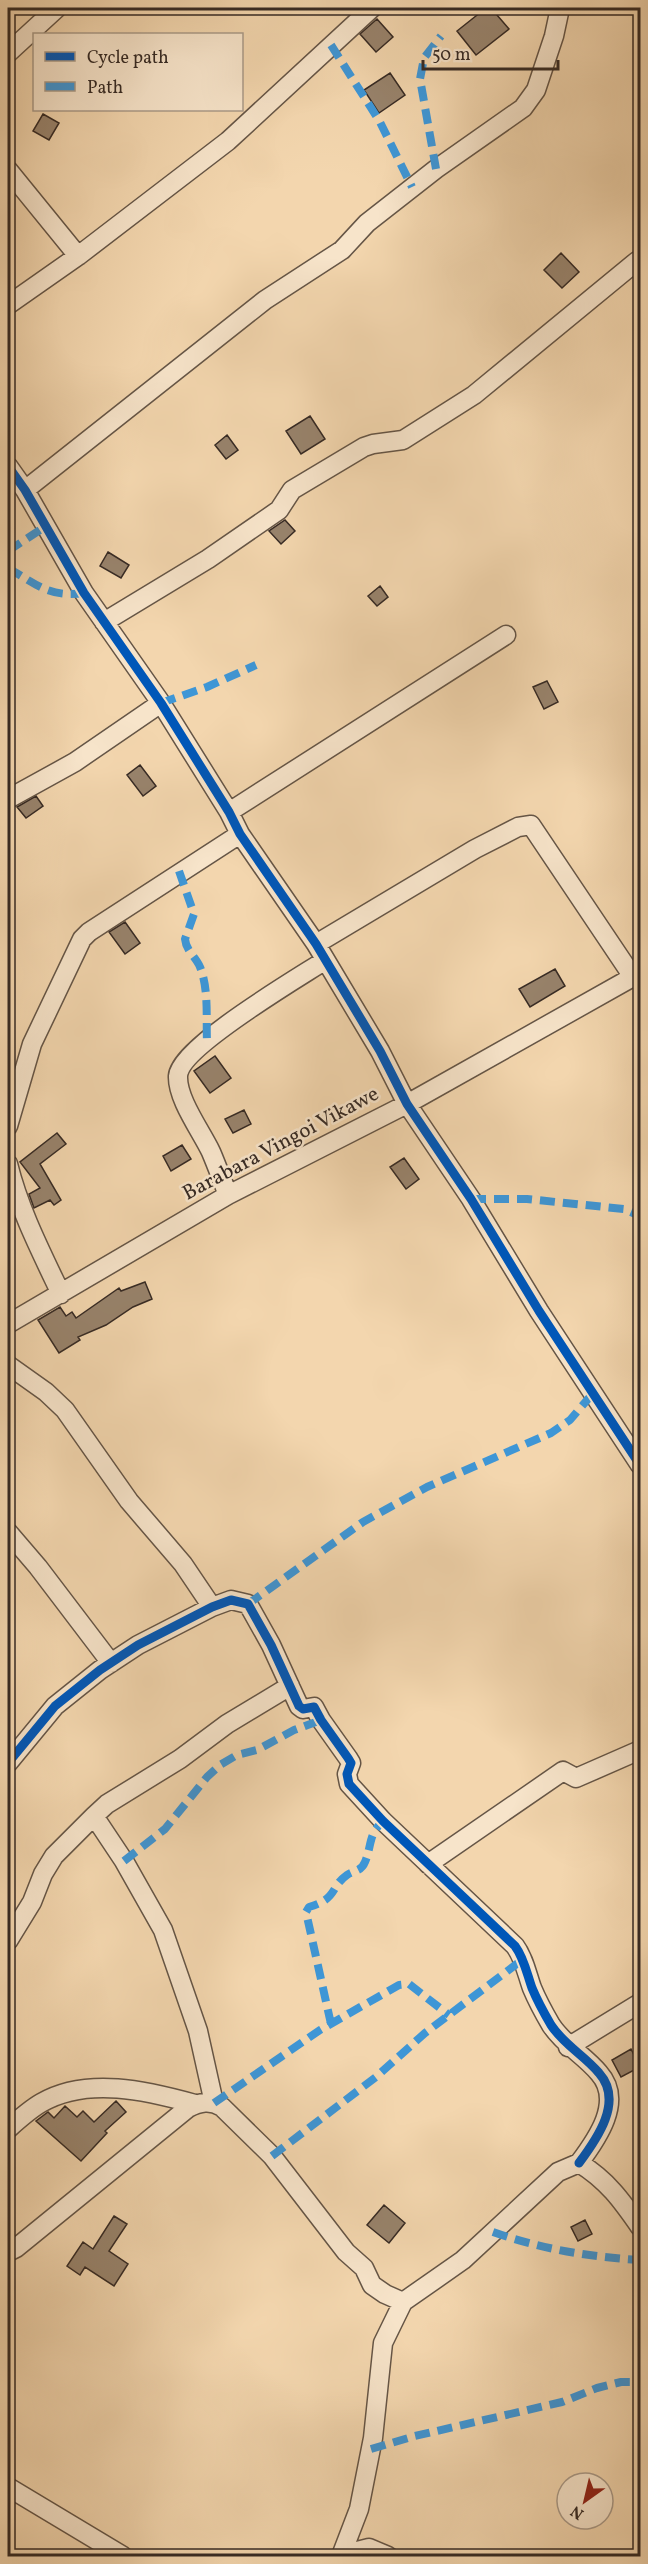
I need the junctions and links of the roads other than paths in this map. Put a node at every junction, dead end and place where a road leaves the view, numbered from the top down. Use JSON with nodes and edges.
{"nodes":[{"id":1,"x":57,"y":8,"type":"edge"},
{"id":2,"x":372,"y":8,"type":"edge"},
{"id":3,"x":560,"y":8,"type":"edge"},
{"id":4,"x":8,"y":53,"type":"edge"},
{"id":5,"x":8,"y":170,"type":"edge"},
{"id":6,"x":78,"y":256,"type":"junction"},
{"id":7,"x":637,"y":261,"type":"dead end"},
{"id":8,"x":8,"y":304,"type":"edge"},
{"id":9,"x":8,"y":466,"type":"edge"},
{"id":10,"x":25,"y":490,"type":"junction"},
{"id":11,"x":104,"y":622,"type":"junction"},
{"id":12,"x":506,"y":635,"type":"dead end"},
{"id":13,"x":161,"y":703,"type":"junction"},
{"id":14,"x":8,"y":799,"type":"edge"},
{"id":15,"x":229,"y":812,"type":"junction"},
{"id":16,"x":240,"y":834,"type":"junction"},
{"id":17,"x":316,"y":944,"type":"junction"},
{"id":18,"x":324,"y":961,"type":"junction"},
{"id":19,"x":637,"y":975,"type":"edge"},
{"id":20,"x":406,"y":1104,"type":"junction"},
{"id":21,"x":8,"y":1126,"type":"edge"},
{"id":22,"x":8,"y":1164,"type":"edge"},
{"id":23,"x":228,"y":1195,"type":"junction"},
{"id":24,"x":61,"y":1294,"type":"junction"},
{"id":25,"x":8,"y":1324,"type":"edge"},
{"id":26,"x":8,"y":1365,"type":"edge"},
{"id":27,"x":640,"y":1465,"type":"edge"},
{"id":28,"x":8,"y":1532,"type":"edge"},
{"id":29,"x":212,"y":1607,"type":"junction"},
{"id":30,"x":111,"y":1663,"type":"junction"},
{"id":31,"x":290,"y":1686,"type":"junction"},
{"id":32,"x":640,"y":1750,"type":"edge"},
{"id":33,"x":8,"y":1763,"type":"edge"},
{"id":34,"x":94,"y":1816,"type":"junction"},
{"id":35,"x":428,"y":1864,"type":"junction"},
{"id":36,"x":8,"y":1941,"type":"edge"},
{"id":37,"x":640,"y":2003,"type":"edge"},
{"id":38,"x":568,"y":2047,"type":"junction"},
{"id":39,"x":214,"y":2103,"type":"junction"},
{"id":40,"x":195,"y":2104,"type":"junction"},
{"id":41,"x":8,"y":2128,"type":"edge"},
{"id":42,"x":579,"y":2163,"type":"junction"},
{"id":43,"x":640,"y":2227,"type":"edge"},
{"id":44,"x":8,"y":2252,"type":"edge"},
{"id":45,"x":403,"y":2301,"type":"junction"},
{"id":46,"x":8,"y":2487,"type":"edge"},
{"id":47,"x":123,"y":2556,"type":"edge"},
{"id":48,"x":341,"y":2556,"type":"edge"},
{"id":49,"x":388,"y":2556,"type":"edge"}],
"edges":[{"from":1,"to":4,"type":"street"},
{"from":2,"to":6,"type":"street"},
{"from":3,"to":10,"type":"street"},
{"from":5,"to":6,"type":"street"},
{"from":6,"to":8,"type":"street"},
{"from":7,"to":11,"type":"street"},
{"from":9,"to":10,"type":"street"},
{"from":10,"to":11,"type":"street"},
{"from":11,"to":13,"type":"street"},
{"from":12,"to":15,"type":"street"},
{"from":13,"to":14,"type":"street"},
{"from":13,"to":15,"type":"street"},
{"from":15,"to":16,"type":"street"},
{"from":16,"to":17,"type":"street"},
{"from":16,"to":21,"type":"street"},
{"from":17,"to":18,"type":"street"},
{"from":17,"to":19,"type":"street"},
{"from":18,"to":20,"type":"street"},
{"from":18,"to":23,"type":"street"},
{"from":19,"to":20,"type":"street","name":"Barabara Vingoi Vikawe"},
{"from":20,"to":23,"type":"street","name":"Barabara Vingoi Vikawe"},
{"from":20,"to":27,"type":"street"},
{"from":22,"to":24,"type":"street"},
{"from":23,"to":24,"type":"street","name":"Barabara Vingoi Vikawe"},
{"from":24,"to":25,"type":"street","name":"Barabara Vingoi Vikawe"},
{"from":26,"to":29,"type":"street"},
{"from":28,"to":30,"type":"street"},
{"from":29,"to":30,"type":"street"},
{"from":29,"to":31,"type":"street"},
{"from":30,"to":33,"type":"street"},
{"from":31,"to":34,"type":"street"},
{"from":31,"to":35,"type":"street"},
{"from":32,"to":35,"type":"street"},
{"from":34,"to":36,"type":"street"},
{"from":34,"to":39,"type":"street"},
{"from":35,"to":38,"type":"street"},
{"from":37,"to":38,"type":"street"},
{"from":38,"to":42,"type":"street"},
{"from":39,"to":40,"type":"street"},
{"from":39,"to":45,"type":"street"},
{"from":40,"to":41,"type":"street"},
{"from":40,"to":44,"type":"street"},
{"from":42,"to":43,"type":"street"},
{"from":42,"to":45,"type":"street"},
{"from":45,"to":48,"type":"street"},
{"from":46,"to":47,"type":"street"},
{"from":48,"to":49,"type":"street"}]}
